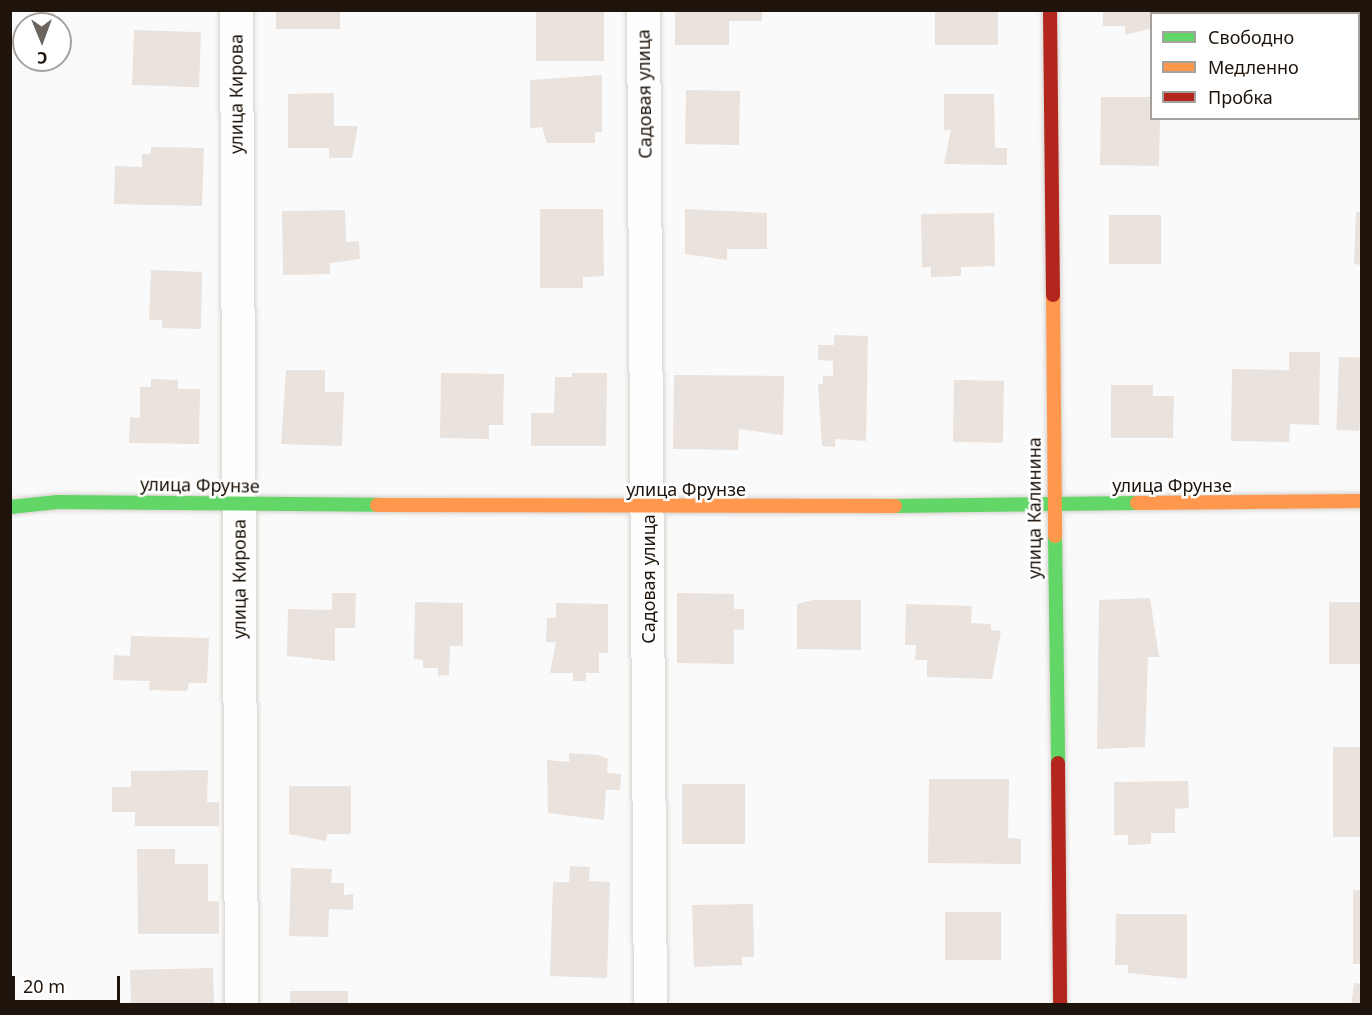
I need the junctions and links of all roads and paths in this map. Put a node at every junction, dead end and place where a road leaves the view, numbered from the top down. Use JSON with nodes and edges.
{"nodes":[{"id":1,"x":236,"y":10,"type":"edge"},
{"id":2,"x":643,"y":10,"type":"edge"},
{"id":3,"x":1050,"y":10,"type":"edge"},
{"id":4,"x":1362,"y":501,"type":"edge"},
{"id":5,"x":239,"y":504,"type":"junction"},
{"id":6,"x":1052,"y":504,"type":"junction"},
{"id":7,"x":10,"y":507,"type":"edge"},
{"id":8,"x":648,"y":508,"type":"junction"},
{"id":9,"x":241,"y":1005,"type":"edge"},
{"id":10,"x":650,"y":1005,"type":"edge"},
{"id":11,"x":1059,"y":1005,"type":"edge"}],
"edges":[{"from":1,"to":5,"type":"street","name":"улица Кирова"},
{"from":2,"to":8,"type":"street","name":"Садовая улица"},
{"from":3,"to":6,"type":"street","name":"улица Калинина"},
{"from":4,"to":6,"type":"street","name":"улица Фрунзе"},
{"from":5,"to":7,"type":"street","name":"улица Фрунзе"},
{"from":5,"to":8,"type":"street","name":"улица Фрунзе"},
{"from":5,"to":9,"type":"street","name":"улица Кирова"},
{"from":6,"to":8,"type":"street","name":"улица Фрунзе"},
{"from":6,"to":11,"type":"street","name":"улица Калинина"},
{"from":8,"to":10,"type":"street","name":"Садовая улица"}]}
